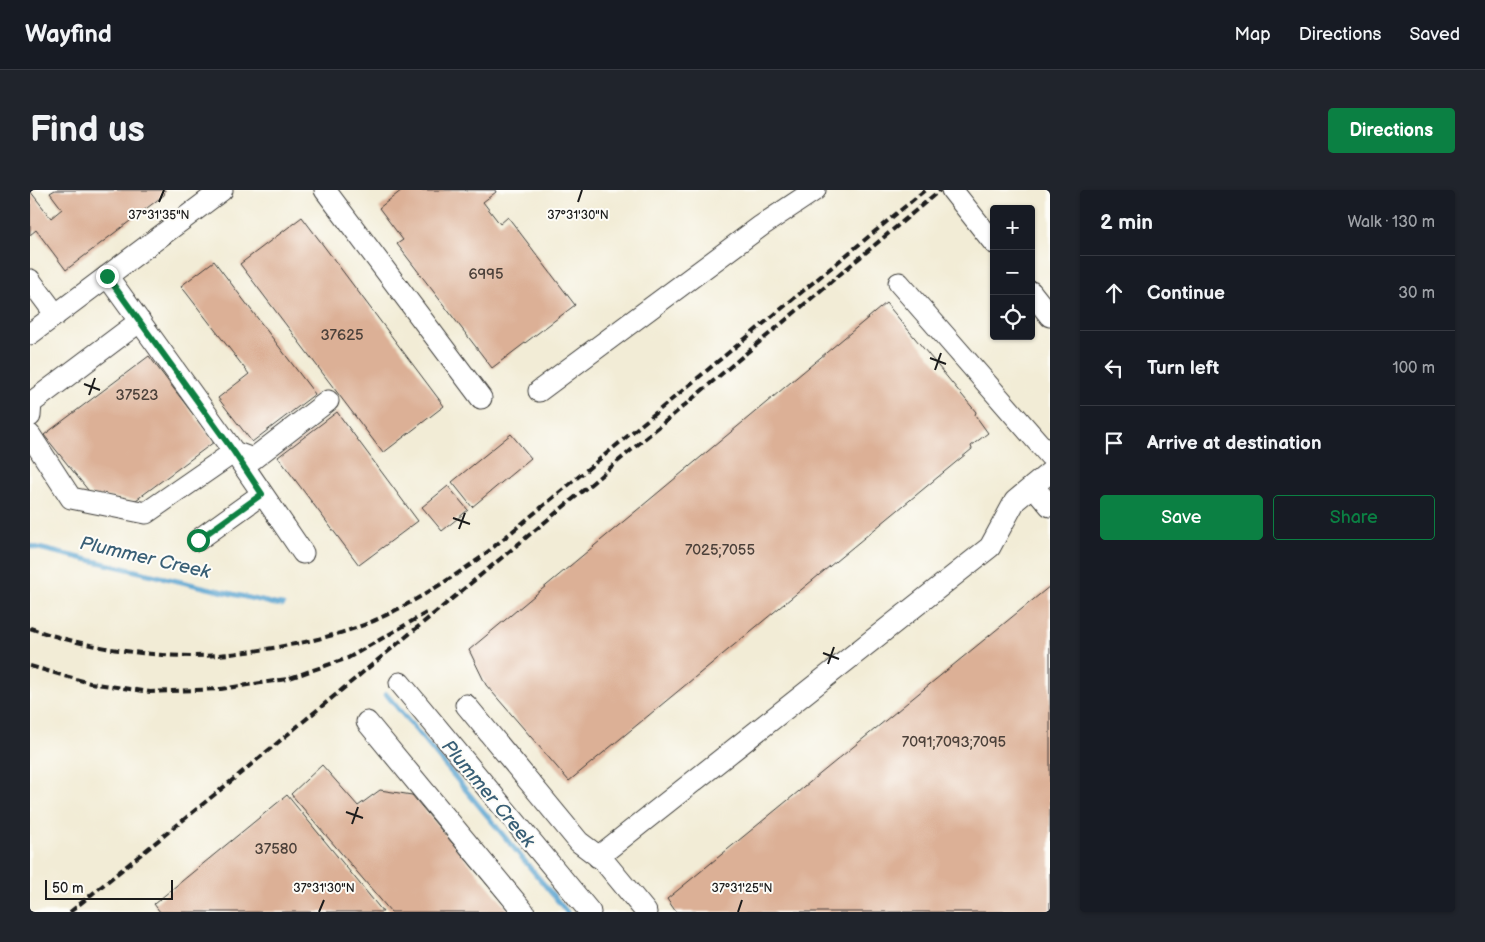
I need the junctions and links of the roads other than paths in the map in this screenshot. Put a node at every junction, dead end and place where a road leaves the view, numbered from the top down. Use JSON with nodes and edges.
{"nodes":[{"id":1,"x":222,"y":190,"type":"edge"},
{"id":2,"x":325,"y":190,"type":"edge"},
{"id":3,"x":815,"y":190,"type":"edge"},
{"id":4,"x":952,"y":190,"type":"edge"},
{"id":5,"x":990,"y":238,"type":"edge"},
{"id":6,"x":107,"y":276,"type":"junction"},
{"id":7,"x":30,"y":280,"type":"edge"},
{"id":8,"x":899,"y":283,"type":"dead end"},
{"id":9,"x":1033,"y":295,"type":"edge"},
{"id":10,"x":56,"y":315,"type":"junction"},
{"id":11,"x":1050,"y":316,"type":"edge"},
{"id":12,"x":140,"y":321,"type":"junction"},
{"id":13,"x":30,"y":334,"type":"edge"},
{"id":14,"x":539,"y":392,"type":"dead end"},
{"id":15,"x":481,"y":398,"type":"dead end"},
{"id":16,"x":328,"y":402,"type":"dead end"},
{"id":17,"x":30,"y":416,"type":"edge"},
{"id":18,"x":30,"y":435,"type":"edge"},
{"id":19,"x":234,"y":452,"type":"junction"},
{"id":20,"x":1050,"y":456,"type":"edge"},
{"id":21,"x":1050,"y":472,"type":"edge"},
{"id":22,"x":1033,"y":486,"type":"junction"},
{"id":23,"x":262,"y":494,"type":"junction"},
{"id":24,"x":1050,"y":506,"type":"edge"},
{"id":25,"x":198,"y":540,"type":"dead end"},
{"id":26,"x":302,"y":554,"type":"dead end"},
{"id":27,"x":400,"y":683,"type":"dead end"},
{"id":28,"x":466,"y":705,"type":"dead end"},
{"id":29,"x":367,"y":722,"type":"dead end"},
{"id":30,"x":598,"y":856,"type":"junction"},
{"id":31,"x":524,"y":912,"type":"edge"},
{"id":32,"x":590,"y":912,"type":"edge"},
{"id":33,"x":646,"y":912,"type":"edge"}],
"edges":[{"from":1,"to":6,"type":"street"},
{"from":2,"to":15,"type":"street"},
{"from":3,"to":14,"type":"street"},
{"from":4,"to":5,"type":"street"},
{"from":6,"to":10,"type":"street"},
{"from":6,"to":12,"type":"street"},
{"from":7,"to":10,"type":"street"},
{"from":8,"to":20,"type":"street"},
{"from":9,"to":11,"type":"street"},
{"from":10,"to":13,"type":"street"},
{"from":12,"to":17,"type":"street"},
{"from":12,"to":19,"type":"street"},
{"from":16,"to":19,"type":"street"},
{"from":18,"to":19,"type":"street"},
{"from":19,"to":23,"type":"street"},
{"from":21,"to":22,"type":"street"},
{"from":22,"to":24,"type":"street"},
{"from":22,"to":30,"type":"street"},
{"from":23,"to":25,"type":"street"},
{"from":23,"to":26,"type":"street"},
{"from":27,"to":32,"type":"street"},
{"from":28,"to":30,"type":"street"},
{"from":29,"to":31,"type":"street"},
{"from":30,"to":33,"type":"street"}]}
